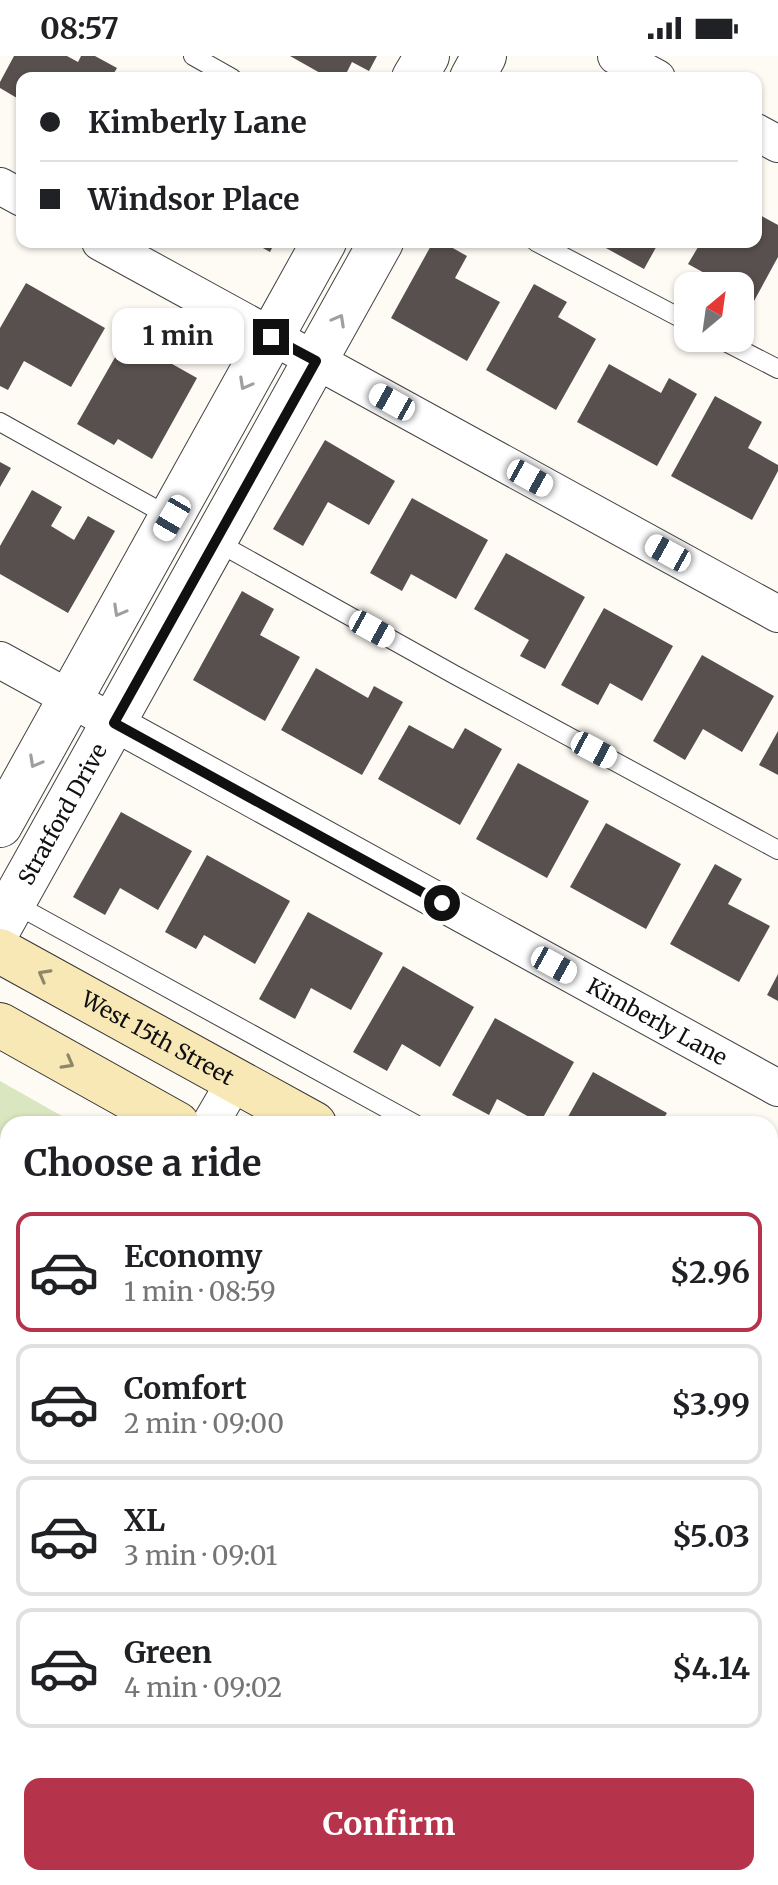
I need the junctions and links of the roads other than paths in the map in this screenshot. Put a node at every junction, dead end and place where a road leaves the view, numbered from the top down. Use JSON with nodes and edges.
{"nodes":[{"id":1,"x":193,"y":56,"type":"edge"},
{"id":2,"x":616,"y":56,"type":"edge"},
{"id":3,"x":221,"y":72,"type":"edge"},
{"id":4,"x":646,"y":72,"type":"edge"},
{"id":5,"x":111,"y":248,"type":"edge"},
{"id":6,"x":321,"y":248,"type":"edge"},
{"id":7,"x":378,"y":248,"type":"edge"},
{"id":8,"x":547,"y":248,"type":"edge"},
{"id":9,"x":674,"y":315,"type":"edge"},
{"id":10,"x":271,"y":337,"type":"junction"},
{"id":11,"x":745,"y":352,"type":"edge"},
{"id":12,"x":316,"y":361,"type":"junction"},
{"id":13,"x":778,"y":369,"type":"edge"},
{"id":14,"x":0,"y":422,"type":"edge"},
{"id":15,"x":172,"y":518,"type":"junction"},
{"id":16,"x":215,"y":541,"type":"junction"},
{"id":17,"x":778,"y":614,"type":"edge"},
{"id":18,"x":0,"y":660,"type":"edge"},
{"id":19,"x":70,"y":699,"type":"junction"},
{"id":20,"x":114,"y":723,"type":"junction"},
{"id":21,"x":0,"y":825,"type":"edge"},
{"id":22,"x":778,"y":850,"type":"edge"},
{"id":23,"x":6,"y":914,"type":"edge"},
{"id":24,"x":0,"y":951,"type":"edge"},
{"id":25,"x":0,"y":1025,"type":"edge"},
{"id":26,"x":235,"y":1081,"type":"junction"},
{"id":27,"x":778,"y":1088,"type":"edge"},
{"id":28,"x":163,"y":1116,"type":"edge"},
{"id":29,"x":215,"y":1116,"type":"edge"},
{"id":30,"x":299,"y":1116,"type":"edge"},
{"id":31,"x":399,"y":1116,"type":"edge"}],
"edges":[{"from":1,"to":3,"type":"lane"},
{"from":2,"to":4,"type":"street"},
{"from":5,"to":10,"type":"street"},
{"from":6,"to":10,"type":"street"},
{"from":12,"to":7,"type":"street","name":"Stratford Drive","one_way":true},
{"from":8,"to":9,"type":"lane"},
{"from":10,"to":12,"type":"street"},
{"from":10,"to":15,"type":"street","one_way":true},
{"from":11,"to":13,"type":"lane"},
{"from":12,"to":16,"type":"street","name":"Stratford Drive"},
{"from":12,"to":17,"type":"street"},
{"from":14,"to":15,"type":"lane"},
{"from":15,"to":19,"type":"street","one_way":true},
{"from":16,"to":20,"type":"street","name":"Stratford Drive"},
{"from":16,"to":22,"type":"lane"},
{"from":18,"to":19,"type":"street","name":"Kimberly Lane"},
{"from":19,"to":20,"type":"street","name":"Kimberly Lane"},
{"from":19,"to":21,"type":"street","one_way":true},
{"from":20,"to":23,"type":"street","name":"Stratford Drive"},
{"from":20,"to":27,"type":"street","name":"Kimberly Lane"},
{"from":23,"to":31,"type":"lane"},
{"from":26,"to":24,"type":"main road","name":"West 15th Street","one_way":true},
{"from":25,"to":28,"type":"main road","one_way":true},
{"from":26,"to":29,"type":"street"},
{"from":26,"to":30,"type":"main road","name":"West 15th Street"}]}
